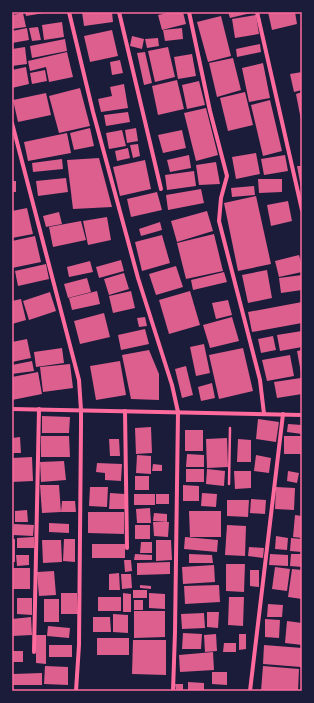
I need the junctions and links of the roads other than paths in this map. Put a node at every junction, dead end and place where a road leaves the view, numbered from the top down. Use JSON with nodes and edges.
{"nodes":[{"id":1,"x":69,"y":12,"type":"edge"},
{"id":2,"x":119,"y":12,"type":"edge"},
{"id":3,"x":189,"y":12,"type":"edge"},
{"id":4,"x":257,"y":12,"type":"edge"},
{"id":5,"x":12,"y":123,"type":"edge"},
{"id":6,"x":161,"y":189,"type":"dead end"},
{"id":7,"x":302,"y":210,"type":"edge"},
{"id":8,"x":12,"y":409,"type":"edge"},
{"id":9,"x":39,"y":410,"type":"junction"},
{"id":10,"x":81,"y":410,"type":"junction"},
{"id":11,"x":125,"y":411,"type":"junction"},
{"id":12,"x":178,"y":412,"type":"junction"},
{"id":13,"x":264,"y":414,"type":"junction"},
{"id":14,"x":283,"y":414,"type":"junction"},
{"id":15,"x":302,"y":414,"type":"edge"},
{"id":16,"x":127,"y":548,"type":"dead end"},
{"id":17,"x":34,"y":652,"type":"dead end"},
{"id":18,"x":76,"y":691,"type":"edge"},
{"id":19,"x":173,"y":691,"type":"edge"},
{"id":20,"x":250,"y":691,"type":"edge"}],
"edges":[{"from":1,"to":12,"type":"street"},
{"from":2,"to":6,"type":"street"},
{"from":3,"to":13,"type":"street"},
{"from":4,"to":7,"type":"street"},
{"from":5,"to":10,"type":"street"},
{"from":8,"to":9,"type":"street"},
{"from":9,"to":10,"type":"street"},
{"from":9,"to":17,"type":"street"},
{"from":10,"to":11,"type":"street"},
{"from":10,"to":18,"type":"street"},
{"from":11,"to":12,"type":"street"},
{"from":11,"to":16,"type":"street"},
{"from":12,"to":13,"type":"street"},
{"from":12,"to":19,"type":"street"},
{"from":13,"to":14,"type":"street"},
{"from":14,"to":15,"type":"street"},
{"from":14,"to":20,"type":"street"}]}
